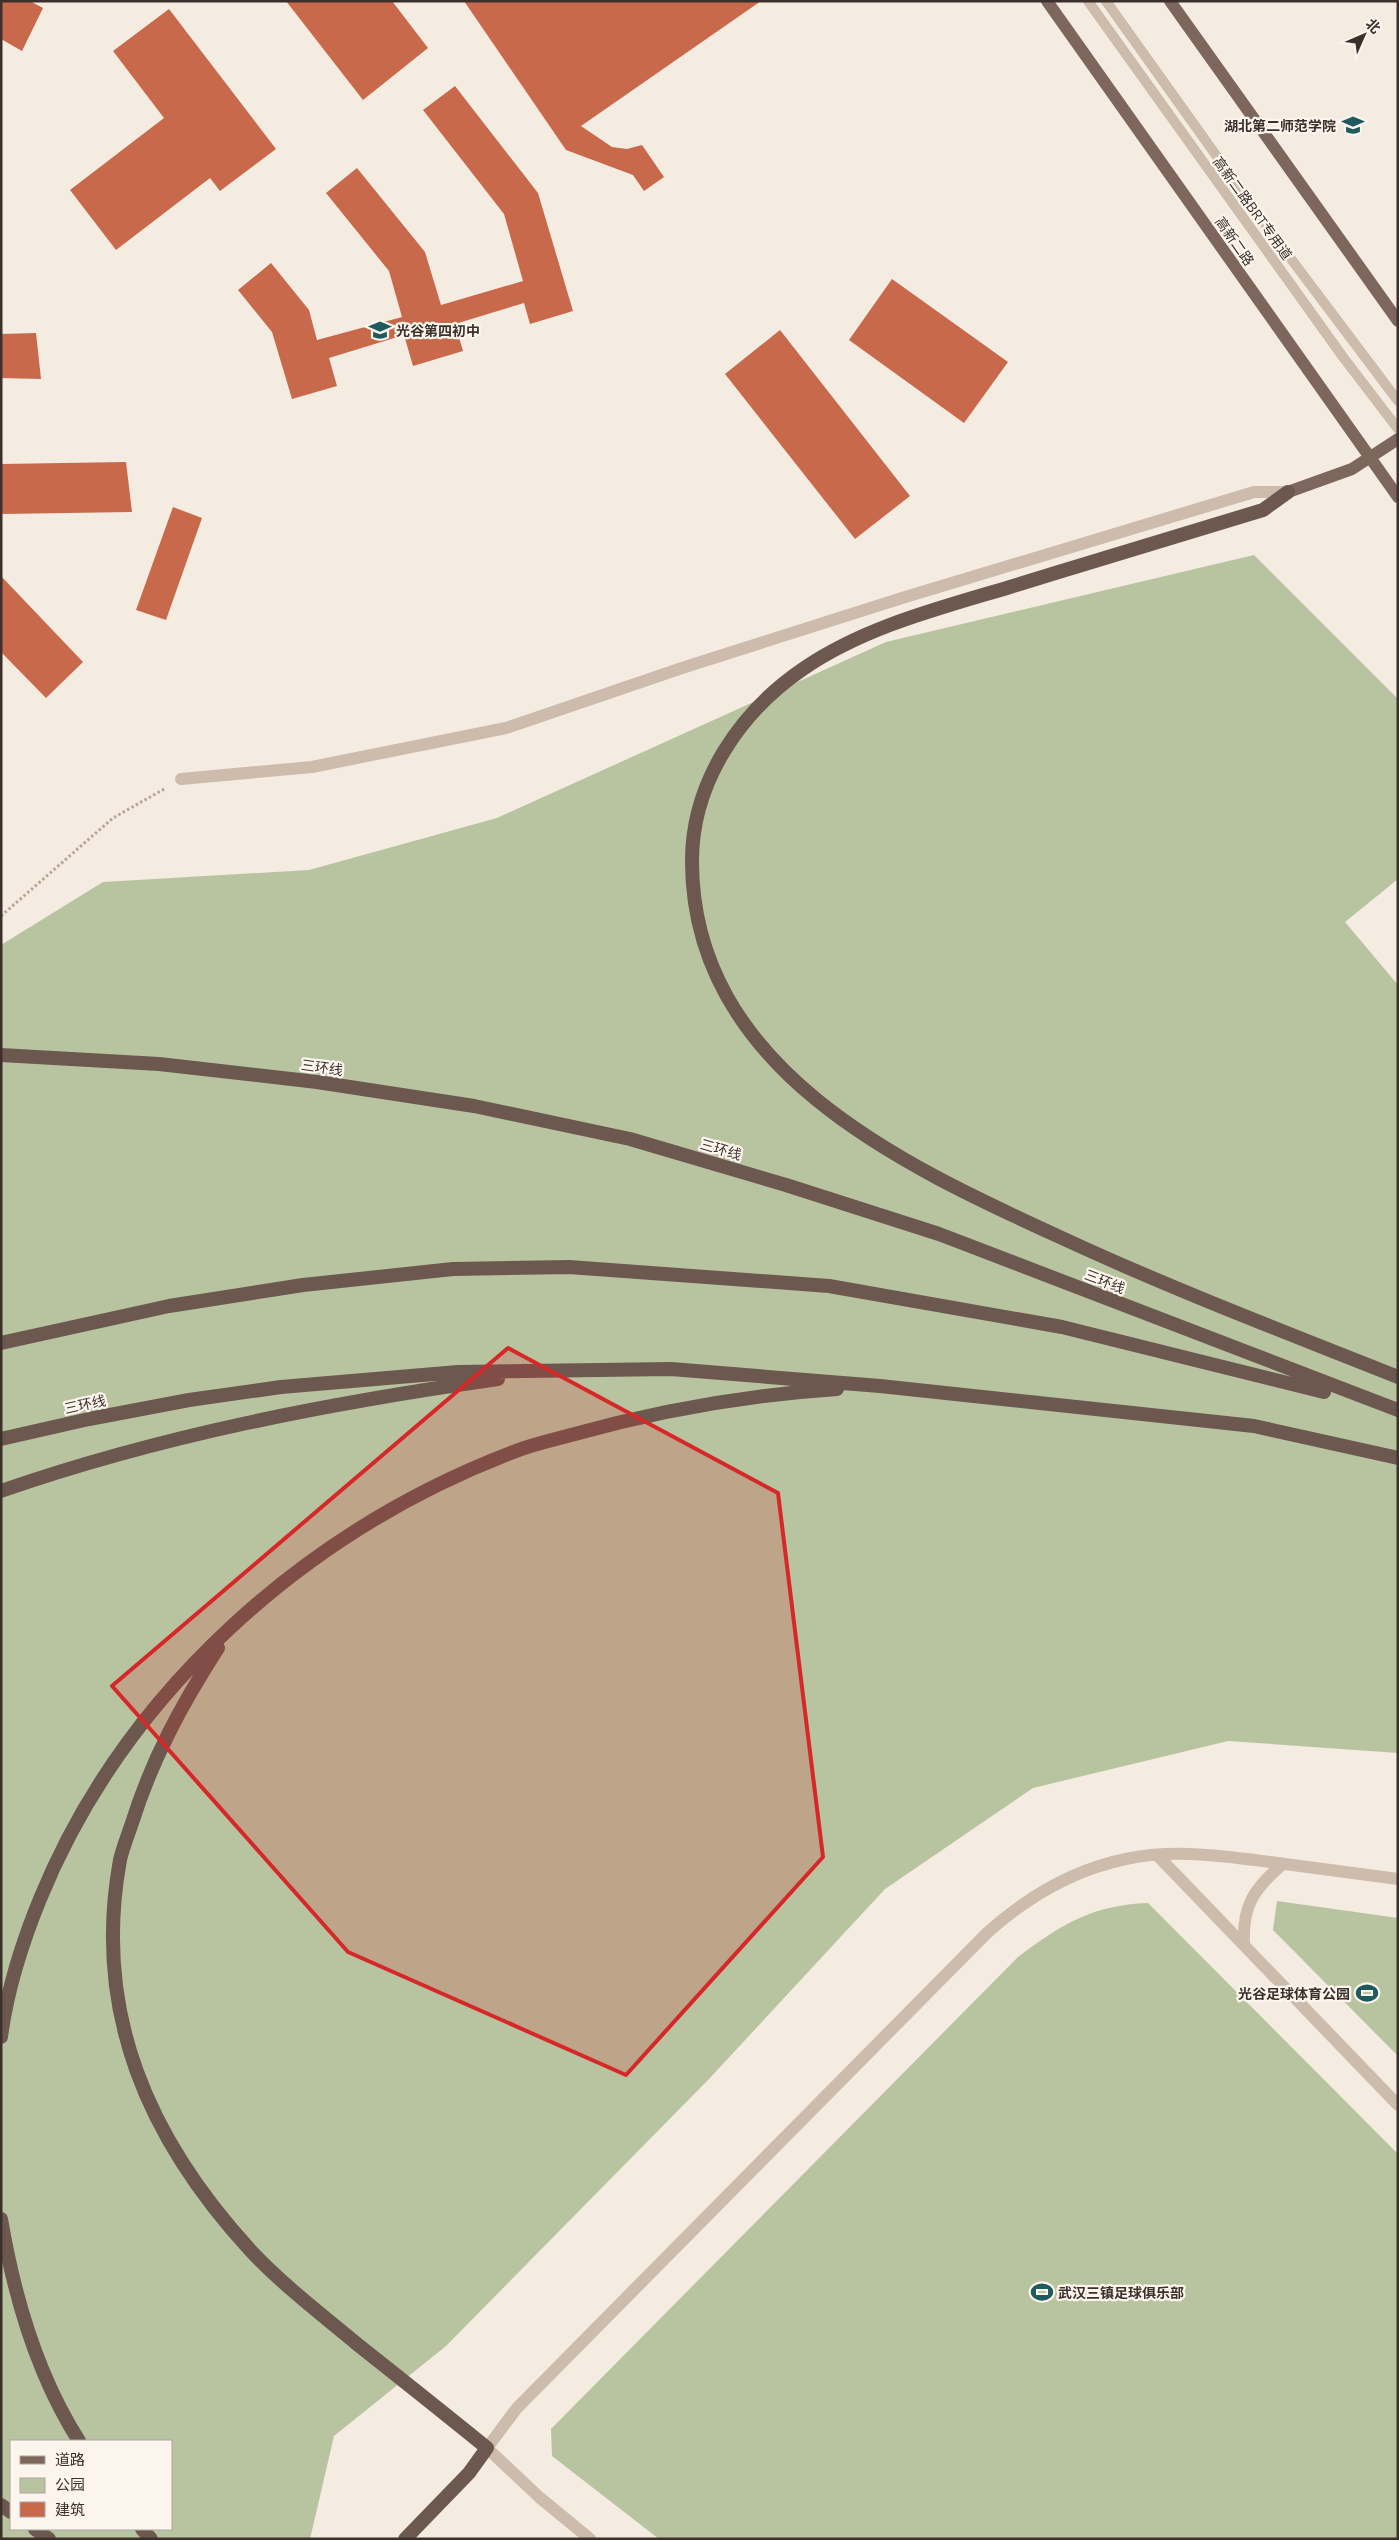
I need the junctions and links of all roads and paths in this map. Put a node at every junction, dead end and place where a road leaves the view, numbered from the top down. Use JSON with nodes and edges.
{"nodes":[{"id":1,"x":1047,"y":1,"type":"edge"},
{"id":2,"x":1088,"y":1,"type":"edge"},
{"id":3,"x":1106,"y":1,"type":"edge"},
{"id":4,"x":1170,"y":1,"type":"edge"},
{"id":5,"x":1398,"y":321,"type":"edge"},
{"id":6,"x":1398,"y":401,"type":"edge"},
{"id":7,"x":1398,"y":429,"type":"edge"},
{"id":8,"x":1398,"y":439,"type":"edge"},
{"id":9,"x":1370,"y":458,"type":"junction"},
{"id":10,"x":1288,"y":492,"type":"junction"},
{"id":11,"x":1398,"y":497,"type":"edge"},
{"id":12,"x":181,"y":779,"type":"joint"},
{"id":13,"x":1,"y":916,"type":"edge"},
{"id":14,"x":1,"y":1055,"type":"edge"},
{"id":15,"x":4,"y":1342,"type":"edge"},
{"id":16,"x":560,"y":1370,"type":"junction"},
{"id":17,"x":1398,"y":1377,"type":"edge"},
{"id":18,"x":880,"y":1386,"type":"junction"},
{"id":19,"x":1392,"y":1409,"type":"edge"},
{"id":20,"x":1,"y":1439,"type":"edge"},
{"id":21,"x":1398,"y":1458,"type":"edge"},
{"id":22,"x":1,"y":1491,"type":"edge"},
{"id":23,"x":231,"y":1626,"type":"junction"},
{"id":24,"x":1157,"y":1855,"type":"junction"},
{"id":25,"x":1283,"y":1864,"type":"junction"},
{"id":26,"x":1398,"y":1879,"type":"edge"},
{"id":27,"x":1244,"y":1945,"type":"junction"},
{"id":28,"x":1,"y":2037,"type":"edge"},
{"id":29,"x":1398,"y":2105,"type":"edge"},
{"id":30,"x":1,"y":2219,"type":"edge"},
{"id":31,"x":78,"y":2440,"type":"edge"},
{"id":32,"x":487,"y":2448,"type":"junction"},
{"id":33,"x":36,"y":2530,"type":"edge"},
{"id":34,"x":49,"y":2539,"type":"edge"},
{"id":35,"x":405,"y":2539,"type":"edge"},
{"id":36,"x":590,"y":2539,"type":"edge"}],
"edges":[{"from":1,"to":9,"type":"main road","name":"高新二路"},
{"from":2,"to":7,"type":"lane","name":"高新二路BRT专用道"},
{"from":3,"to":6,"type":"lane","name":"高新二路BRT专用道"},
{"from":4,"to":5,"type":"main road"},
{"from":8,"to":9,"type":"main road"},
{"from":9,"to":10,"type":"main road"},
{"from":9,"to":11,"type":"main road","name":"高新二路"},
{"from":10,"to":12,"type":"street"},
{"from":10,"to":17,"type":"highway"},
{"from":12,"to":13,"type":"path"},
{"from":14,"to":19,"type":"highway","name":"三环线"},
{"from":15,"to":19,"type":"highway"},
{"from":16,"to":18,"type":"highway","name":"三环线"},
{"from":16,"to":20,"type":"highway","name":"三环线"},
{"from":16,"to":22,"type":"highway"},
{"from":18,"to":21,"type":"highway","name":"三环线"},
{"from":18,"to":23,"type":"highway"},
{"from":23,"to":28,"type":"highway"},
{"from":23,"to":32,"type":"highway"},
{"from":24,"to":25,"type":"street"},
{"from":24,"to":27,"type":"street"},
{"from":24,"to":32,"type":"street"},
{"from":25,"to":26,"type":"street"},
{"from":25,"to":27,"type":"street"},
{"from":27,"to":29,"type":"street"},
{"from":30,"to":31,"type":"highway"},
{"from":32,"to":35,"type":"highway"},
{"from":32,"to":36,"type":"street"},
{"from":33,"to":34,"type":"highway"}]}
